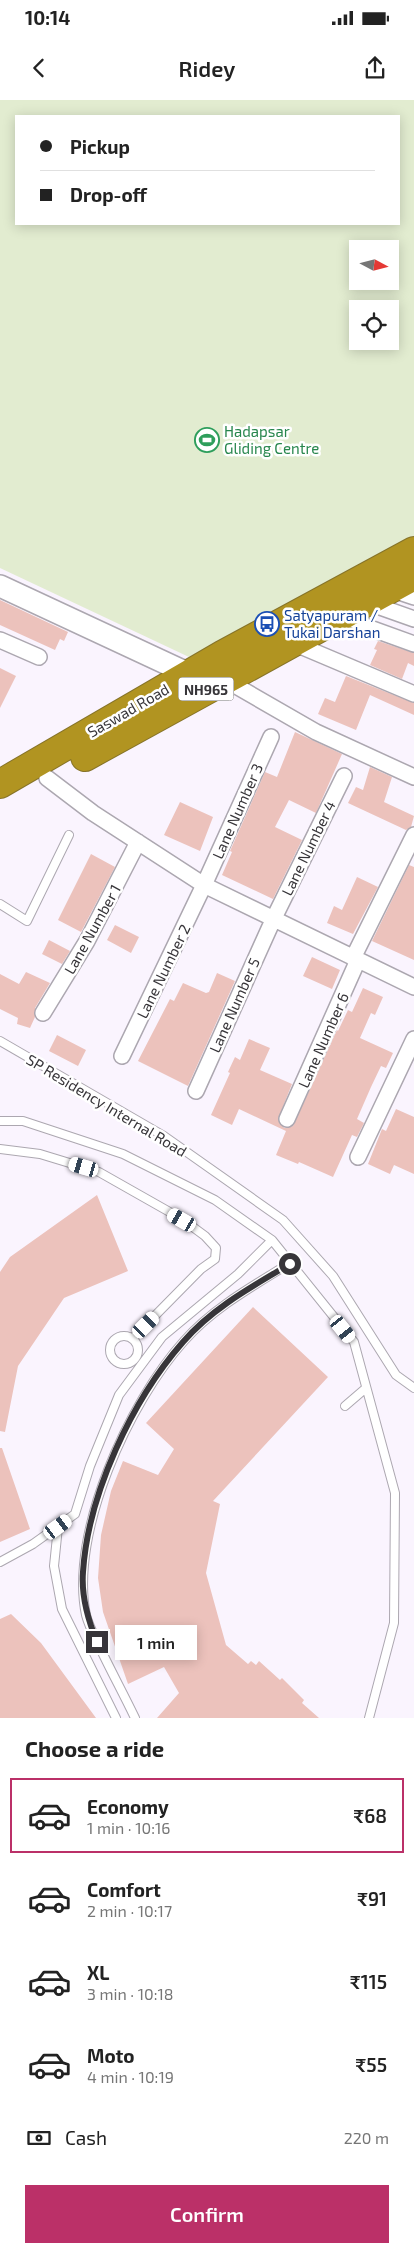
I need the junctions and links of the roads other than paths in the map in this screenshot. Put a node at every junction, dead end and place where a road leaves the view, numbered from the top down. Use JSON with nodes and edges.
{"nodes":[{"id":1,"x":414,"y":552,"type":"edge"},
{"id":2,"x":414,"y":576,"type":"edge"},
{"id":3,"x":0,"y":586,"type":"edge"},
{"id":4,"x":402,"y":593,"type":"edge"},
{"id":5,"x":354,"y":608,"type":"junction"},
{"id":6,"x":414,"y":619,"type":"edge"},
{"id":7,"x":0,"y":640,"type":"edge"},
{"id":8,"x":291,"y":642,"type":"junction"},
{"id":9,"x":414,"y":644,"type":"edge"},
{"id":10,"x":39,"y":657,"type":"dead end"},
{"id":11,"x":189,"y":674,"type":"junction"},
{"id":12,"x":224,"y":679,"type":"junction"},
{"id":13,"x":414,"y":694,"type":"edge"},
{"id":14,"x":271,"y":738,"type":"dead end"},
{"id":15,"x":344,"y":776,"type":"dead end"},
{"id":16,"x":414,"y":777,"type":"edge"},
{"id":17,"x":47,"y":778,"type":"junction"},
{"id":18,"x":0,"y":784,"type":"edge"},
{"id":19,"x":0,"y":804,"type":"edge"},
{"id":20,"x":69,"y":835,"type":"dead end"},
{"id":21,"x":414,"y":836,"type":"edge"},
{"id":22,"x":138,"y":842,"type":"junction"},
{"id":23,"x":204,"y":885,"type":"junction"},
{"id":24,"x":0,"y":904,"type":"edge"},
{"id":25,"x":273,"y":920,"type":"junction"},
{"id":26,"x":356,"y":959,"type":"junction"},
{"id":27,"x":414,"y":987,"type":"edge"},
{"id":28,"x":43,"y":1013,"type":"dead end"},
{"id":29,"x":414,"y":1039,"type":"edge"},
{"id":30,"x":0,"y":1041,"type":"edge"},
{"id":31,"x":122,"y":1056,"type":"dead end"},
{"id":32,"x":196,"y":1091,"type":"dead end"},
{"id":33,"x":287,"y":1118,"type":"dead end"},
{"id":34,"x":0,"y":1121,"type":"edge"},
{"id":35,"x":0,"y":1149,"type":"edge"},
{"id":36,"x":358,"y":1157,"type":"dead end"},
{"id":37,"x":272,"y":1240,"type":"junction"},
{"id":38,"x":290,"y":1264,"type":"junction"},
{"id":39,"x":132,"y":1339,"type":"junction"},
{"id":40,"x":136,"y":1356,"type":"junction"},
{"id":41,"x":141,"y":1365,"type":"junction"},
{"id":42,"x":366,"y":1388,"type":"junction"},
{"id":43,"x":414,"y":1388,"type":"edge"},
{"id":44,"x":345,"y":1406,"type":"dead end"},
{"id":45,"x":58,"y":1527,"type":"junction"},
{"id":46,"x":0,"y":1562,"type":"edge"},
{"id":47,"x":116,"y":1718,"type":"edge"},
{"id":48,"x":135,"y":1718,"type":"edge"},
{"id":49,"x":369,"y":1718,"type":"edge"}],
"edges":[{"from":1,"to":11,"type":"highway","name":"Saswad Road","number":"NH965"},
{"from":2,"to":4,"type":"highway","name":"Saswad Road","number":"NH965"},
{"from":3,"to":11,"type":"street"},
{"from":4,"to":5,"type":"highway","name":"Saswad Road","number":"NH965"},
{"from":5,"to":6,"type":"street"},
{"from":5,"to":8,"type":"highway","name":"Saswad Road","number":"NH965"},
{"from":5,"to":9,"type":"street"},
{"from":7,"to":10,"type":"street"},
{"from":8,"to":12,"type":"highway","name":"Saswad Road","number":"NH965"},
{"from":8,"to":13,"type":"street"},
{"from":11,"to":18,"type":"highway","name":"Saswad Road","number":"NH965"},
{"from":12,"to":16,"type":"street"},
{"from":12,"to":17,"type":"highway","name":"Saswad Road","number":"NH965"},
{"from":14,"to":23,"type":"street","name":"Lane Number 3"},
{"from":15,"to":25,"type":"street","name":"Lane Number 4"},
{"from":17,"to":19,"type":"highway","name":"Saswad Road","number":"NH965"},
{"from":17,"to":22,"type":"street"},
{"from":20,"to":24,"type":"lane"},
{"from":21,"to":26,"type":"street","name":"Lane Number 6"},
{"from":22,"to":23,"type":"street"},
{"from":22,"to":28,"type":"street","name":"Lane Number 1"},
{"from":23,"to":25,"type":"street"},
{"from":23,"to":31,"type":"street","name":"Lane Number 2"},
{"from":25,"to":26,"type":"street"},
{"from":25,"to":32,"type":"street","name":"Lane Number 5"},
{"from":26,"to":27,"type":"street"},
{"from":26,"to":33,"type":"street","name":"Lane Number 6"},
{"from":29,"to":36,"type":"street"},
{"from":30,"to":43,"type":"lane","name":"SP Residency Internal Road"},
{"from":34,"to":37,"type":"lane"},
{"from":35,"to":39,"type":"lane"},
{"from":37,"to":38,"type":"lane"},
{"from":37,"to":41,"type":"lane"},
{"from":38,"to":42,"type":"lane"},
{"from":38,"to":48,"type":"lane"},
{"from":39,"to":40,"type":"lane"},
{"from":39,"to":40,"type":"lane"},
{"from":40,"to":41,"type":"lane"},
{"from":41,"to":45,"type":"lane"},
{"from":42,"to":44,"type":"lane"},
{"from":42,"to":49,"type":"lane"},
{"from":45,"to":46,"type":"lane"},
{"from":45,"to":47,"type":"lane"}]}
